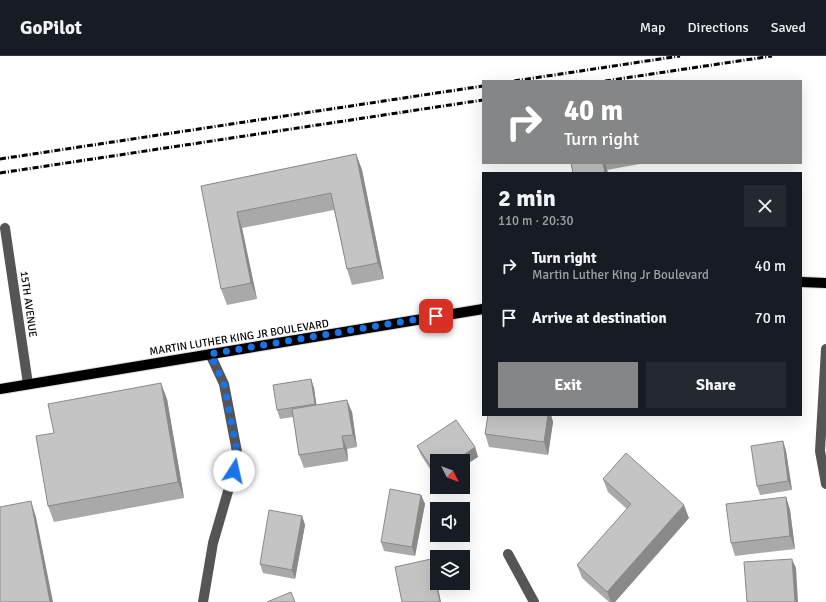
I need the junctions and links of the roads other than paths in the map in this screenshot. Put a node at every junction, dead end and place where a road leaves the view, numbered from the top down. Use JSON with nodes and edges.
{"nodes":[{"id":1,"x":5,"y":228,"type":"dead end"},
{"id":2,"x":802,"y":282,"type":"edge"},
{"id":3,"x":826,"y":283,"type":"edge"},
{"id":4,"x":482,"y":309,"type":"edge"},
{"id":5,"x":826,"y":349,"type":"edge"},
{"id":6,"x":210,"y":354,"type":"junction"},
{"id":7,"x":28,"y":384,"type":"junction"},
{"id":8,"x":0,"y":389,"type":"edge"},
{"id":9,"x":826,"y":484,"type":"edge"},
{"id":10,"x":508,"y":554,"type":"dead end"},
{"id":11,"x":203,"y":602,"type":"edge"},
{"id":12,"x":534,"y":602,"type":"edge"}],
"edges":[{"from":1,"to":7,"type":"street","name":"15TH AVENUE"},
{"from":2,"to":3,"type":"main road"},
{"from":4,"to":6,"type":"main road","name":"MARTIN LUTHER KING JR BOULEVARD"},
{"from":5,"to":9,"type":"street"},
{"from":6,"to":7,"type":"main road","name":"MARTIN LUTHER KING JR BOULEVARD"},
{"from":6,"to":11,"type":"street"},
{"from":7,"to":8,"type":"main road","name":"MARTIN LUTHER KING JR BOULEVARD"},
{"from":10,"to":12,"type":"street"}]}
